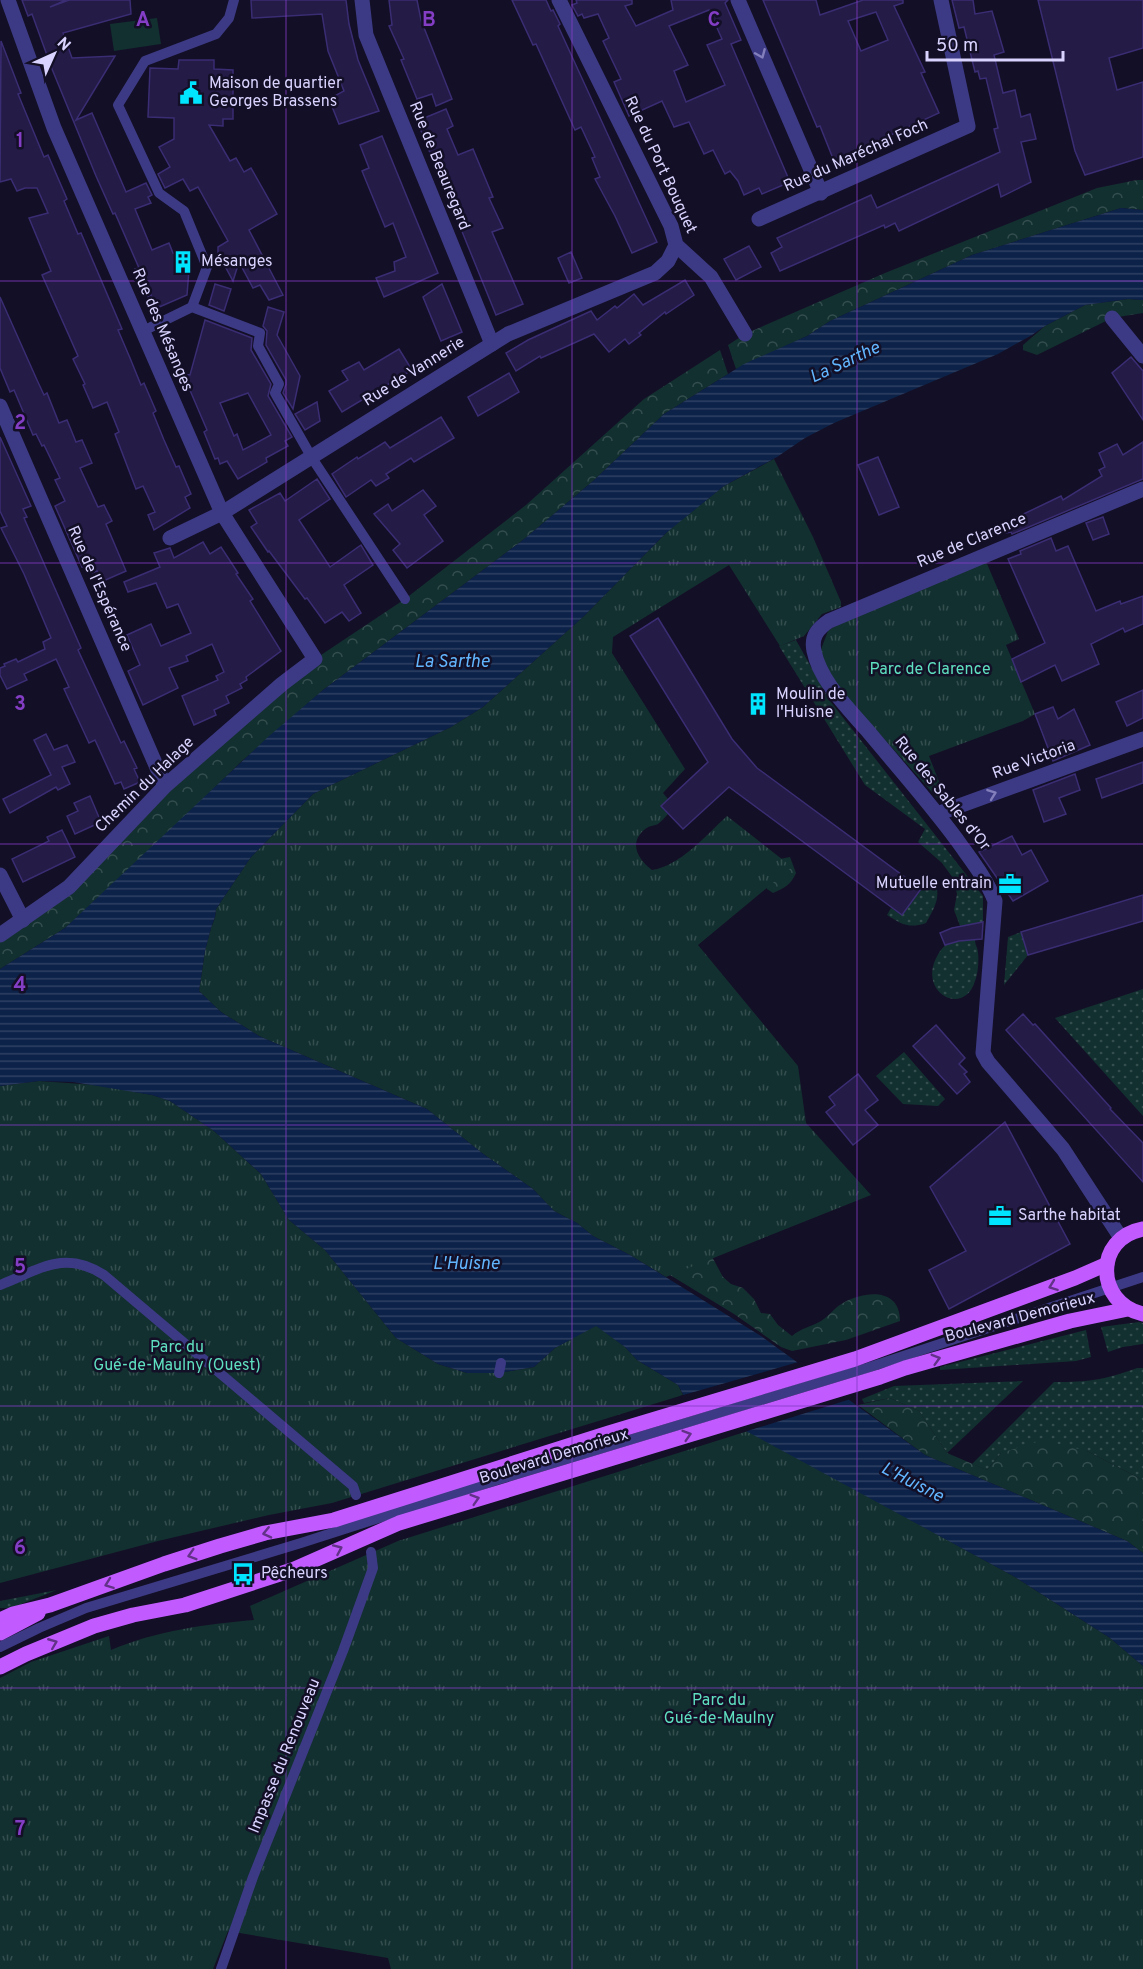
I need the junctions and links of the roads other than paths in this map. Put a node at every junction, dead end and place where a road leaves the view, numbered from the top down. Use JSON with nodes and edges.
{"nodes":[{"id":1,"x":8,"y":0,"type":"edge"},
{"id":2,"x":234,"y":0,"type":"edge"},
{"id":3,"x":362,"y":0,"type":"edge"},
{"id":4,"x":560,"y":0,"type":"edge"},
{"id":5,"x":738,"y":0,"type":"edge"},
{"id":6,"x":941,"y":0,"type":"edge"},
{"id":7,"x":821,"y":193,"type":"junction"},
{"id":8,"x":759,"y":219,"type":"dead end"},
{"id":9,"x":676,"y":245,"type":"junction"},
{"id":10,"x":192,"y":307,"type":"junction"},
{"id":11,"x":1112,"y":318,"type":"dead end"},
{"id":12,"x":143,"y":330,"type":"junction"},
{"id":13,"x":745,"y":334,"type":"dead end"},
{"id":14,"x":492,"y":344,"type":"junction"},
{"id":15,"x":1143,"y":356,"type":"edge"},
{"id":16,"x":0,"y":406,"type":"edge"},
{"id":17,"x":312,"y":458,"type":"junction"},
{"id":18,"x":1143,"y":489,"type":"edge"},
{"id":19,"x":222,"y":513,"type":"junction"},
{"id":20,"x":170,"y":538,"type":"dead end"},
{"id":21,"x":405,"y":599,"type":"dead end"},
{"id":22,"x":817,"y":630,"type":"joint"},
{"id":23,"x":315,"y":659,"type":"joint"},
{"id":24,"x":1143,"y":739,"type":"edge"},
{"id":25,"x":165,"y":786,"type":"junction"},
{"id":26,"x":938,"y":814,"type":"junction"},
{"id":27,"x":0,"y":875,"type":"edge"},
{"id":28,"x":23,"y":920,"type":"junction"},
{"id":29,"x":0,"y":935,"type":"edge"},
{"id":30,"x":1143,"y":1229,"type":"edge"},
{"id":31,"x":1121,"y":1238,"type":"junction"},
{"id":32,"x":1107,"y":1264,"type":"junction"},
{"id":33,"x":1143,"y":1277,"type":"edge"},
{"id":34,"x":0,"y":1285,"type":"edge"},
{"id":35,"x":1109,"y":1287,"type":"junction"},
{"id":36,"x":1136,"y":1311,"type":"edge"},
{"id":37,"x":861,"y":1364,"type":"junction"},
{"id":38,"x":620,"y":1442,"type":"junction"},
{"id":39,"x":355,"y":1491,"type":"dead end"},
{"id":40,"x":371,"y":1552,"type":"dead end"},
{"id":41,"x":50,"y":1605,"type":"junction"},
{"id":42,"x":0,"y":1620,"type":"edge"},
{"id":43,"x":0,"y":1633,"type":"edge"},
{"id":44,"x":0,"y":1647,"type":"edge"},
{"id":45,"x":0,"y":1667,"type":"edge"},
{"id":46,"x":221,"y":1969,"type":"edge"}],
"edges":[{"from":1,"to":12,"type":"street","name":"Rue des Mésanges"},
{"from":2,"to":10,"type":"lane"},
{"from":3,"to":14,"type":"street","name":"Rue de Beauregard"},
{"from":4,"to":9,"type":"street","name":"Rue du Port Bouquet"},
{"from":5,"to":7,"type":"street","one_way":true},
{"from":6,"to":7,"type":"street","name":"Rue du Maréchal Foch"},
{"from":7,"to":8,"type":"street","name":"Rue du Maréchal Foch"},
{"from":9,"to":13,"type":"street","name":"Rue du Port Bouquet"},
{"from":9,"to":14,"type":"street","name":"Rue de Vannerie"},
{"from":10,"to":12,"type":"lane"},
{"from":10,"to":17,"type":"lane"},
{"from":11,"to":15,"type":"street"},
{"from":12,"to":19,"type":"street","name":"Rue des Mésanges"},
{"from":14,"to":17,"type":"street","name":"Rue de Vannerie"},
{"from":16,"to":25,"type":"street","name":"Rue de l'Espérance"},
{"from":17,"to":19,"type":"street","name":"Rue de Vannerie"},
{"from":17,"to":21,"type":"lane"},
{"from":18,"to":22,"type":"street","name":"Rue de Clarence"},
{"from":19,"to":20,"type":"street","name":"Rue de Vannerie"},
{"from":19,"to":23,"type":"street","name":"Rue des Mésanges"},
{"from":22,"to":26,"type":"street","name":"Rue des Sables d'Or"},
{"from":23,"to":25,"type":"street","name":"Chemin du Halage"},
{"from":26,"to":24,"type":"street","name":"Rue Victoria","one_way":true},
{"from":25,"to":28,"type":"street","name":"Chemin du Halage"},
{"from":26,"to":31,"type":"street","name":"Rue des Sables d'Or"},
{"from":27,"to":28,"type":"street"},
{"from":28,"to":29,"type":"street","name":"Chemin du Halage"},
{"from":30,"to":31,"type":"main road"},
{"from":31,"to":32,"type":"main road"},
{"from":32,"to":35,"type":"main road","name":"Boulevard Demorieux"},
{"from":32,"to":37,"type":"main road","name":"Boulevard Demorieux","one_way":true},
{"from":33,"to":35,"type":"lane"},
{"from":34,"to":39,"type":"lane"},
{"from":35,"to":36,"type":"main road","name":"Boulevard Demorieux"},
{"from":35,"to":37,"type":"lane"},
{"from":38,"to":36,"type":"main road","name":"Boulevard Demorieux","one_way":true},
{"from":37,"to":38,"type":"main road","name":"Boulevard Demorieux"},
{"from":38,"to":41,"type":"main road","name":"Boulevard Demorieux","one_way":true},
{"from":38,"to":44,"type":"lane"},
{"from":45,"to":38,"type":"main road","name":"Boulevard Demorieux","one_way":true},
{"from":40,"to":46,"type":"lane","name":"Impasse du Renouveau"},
{"from":41,"to":42,"type":"main road"},
{"from":41,"to":43,"type":"main road"}]}
